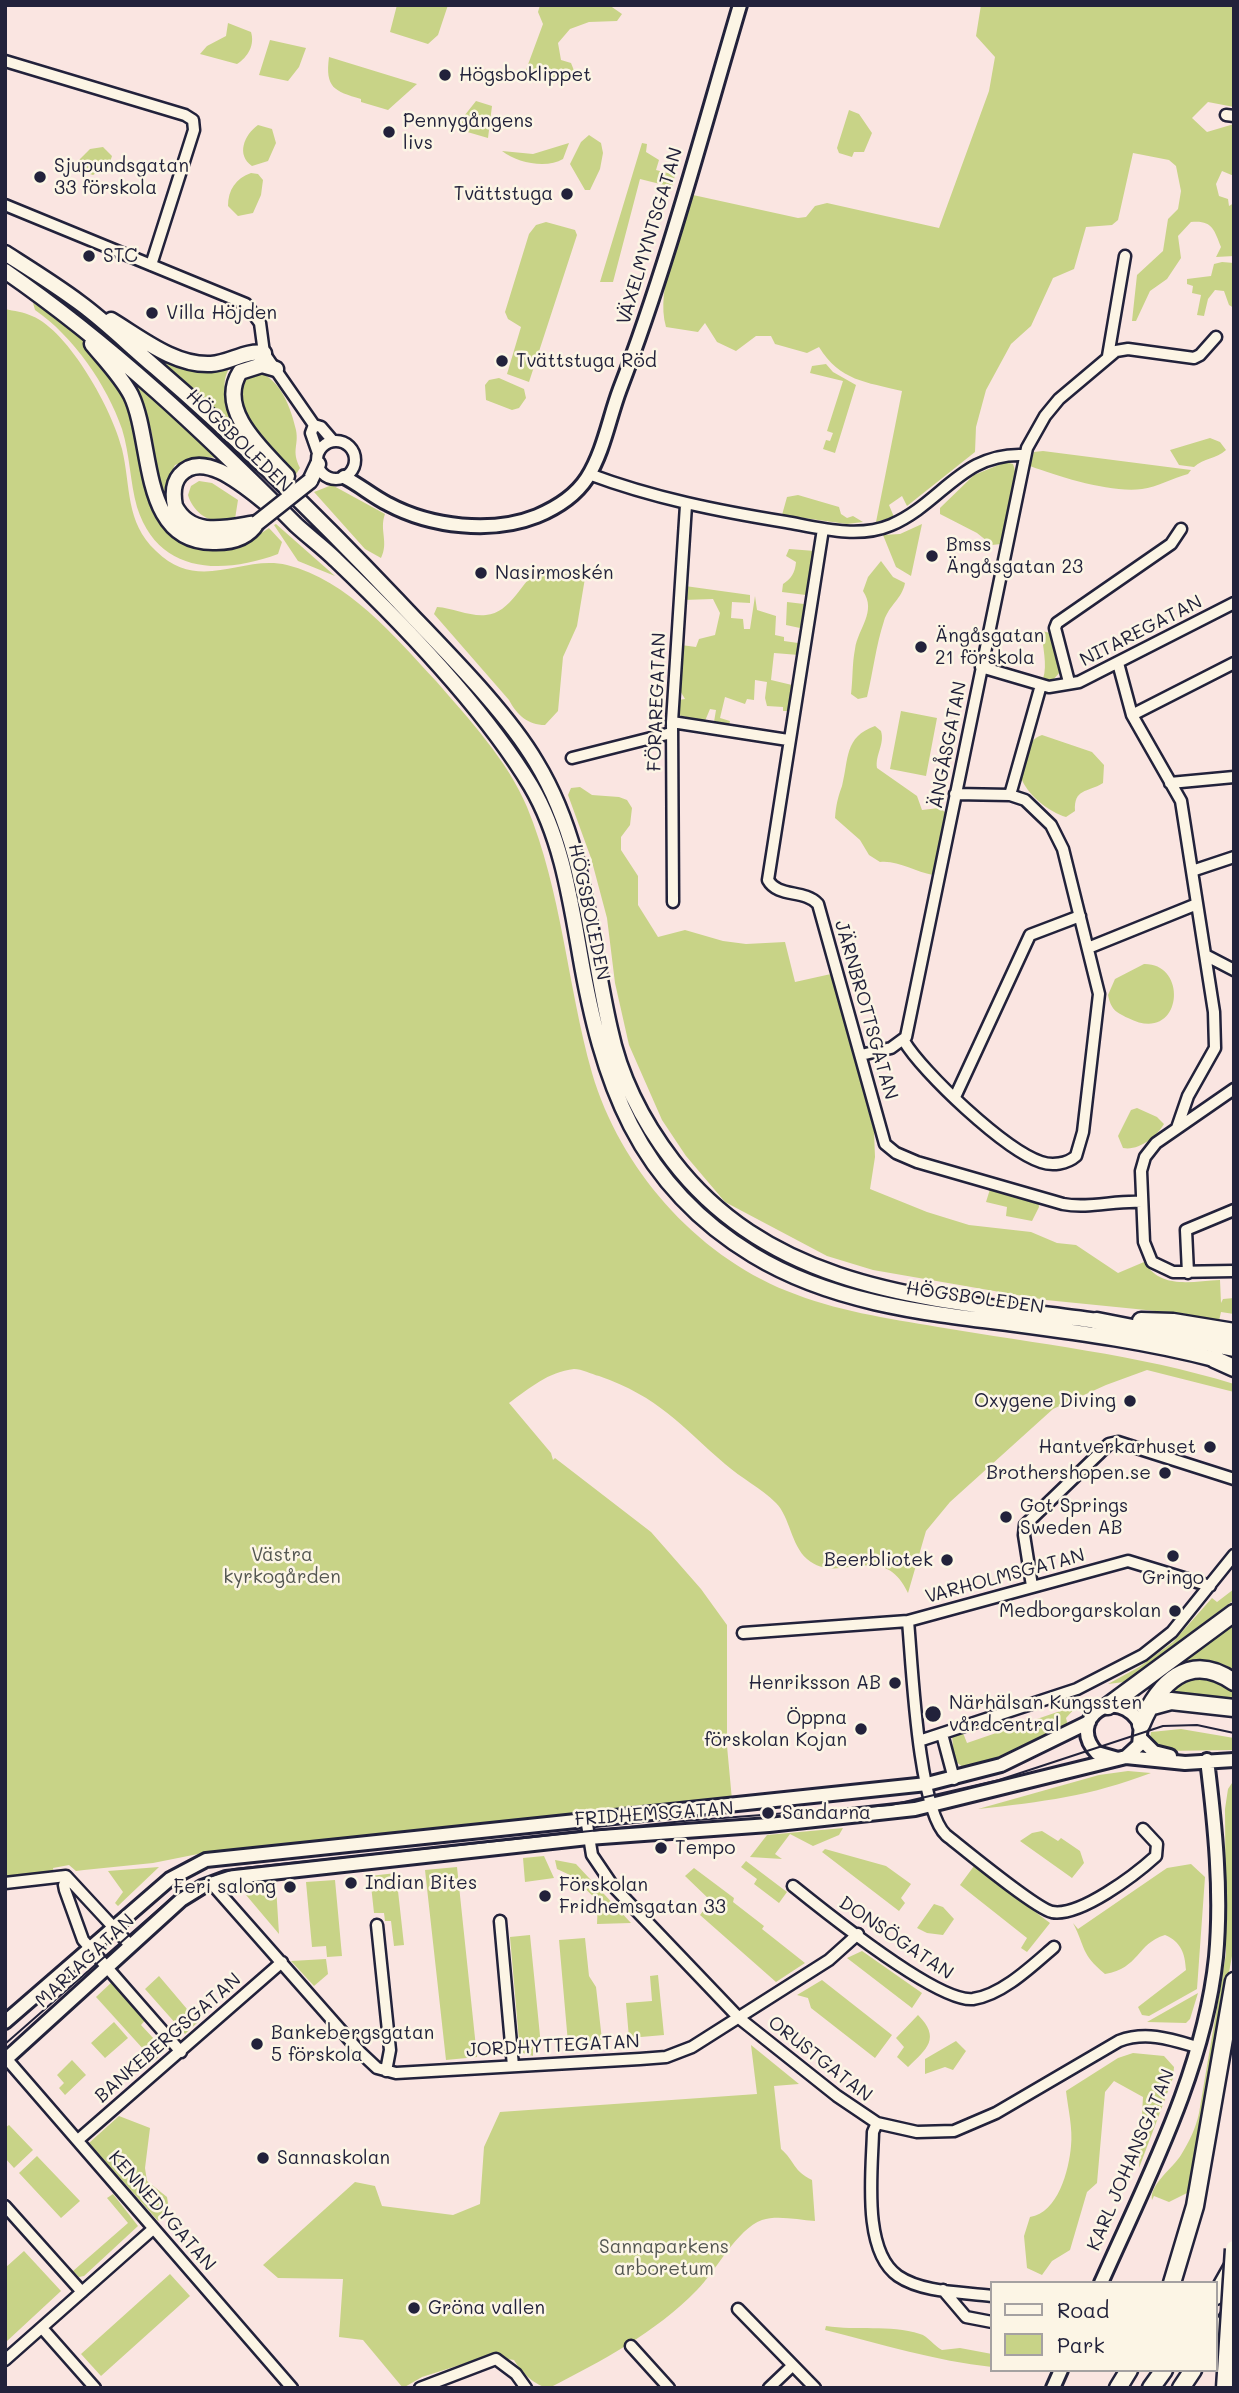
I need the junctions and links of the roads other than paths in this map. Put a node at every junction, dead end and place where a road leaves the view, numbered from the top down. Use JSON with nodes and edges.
{"nodes":[{"id":1,"x":740,"y":5,"type":"edge"},
{"id":2,"x":5,"y":61,"type":"edge"},
{"id":3,"x":5,"y":205,"type":"edge"},
{"id":4,"x":5,"y":253,"type":"edge"},
{"id":5,"x":1125,"y":256,"type":"dead end"},
{"id":6,"x":151,"y":265,"type":"junction"},
{"id":7,"x":5,"y":271,"type":"edge"},
{"id":8,"x":81,"y":303,"type":"junction"},
{"id":9,"x":69,"y":317,"type":"junction"},
{"id":10,"x":1216,"y":337,"type":"dead end"},
{"id":11,"x":264,"y":353,"type":"junction"},
{"id":12,"x":1108,"y":356,"type":"junction"},
{"id":13,"x":276,"y":369,"type":"junction"},
{"id":14,"x":314,"y":425,"type":"junction"},
{"id":15,"x":333,"y":441,"type":"junction"},
{"id":16,"x":1024,"y":455,"type":"junction"},
{"id":17,"x":321,"y":464,"type":"junction"},
{"id":18,"x":348,"y":473,"type":"junction"},
{"id":19,"x":589,"y":474,"type":"junction"},
{"id":20,"x":291,"y":491,"type":"junction"},
{"id":21,"x":686,"y":505,"type":"junction"},
{"id":22,"x":257,"y":523,"type":"junction"},
{"id":23,"x":299,"y":527,"type":"junction"},
{"id":24,"x":822,"y":529,"type":"junction"},
{"id":25,"x":1181,"y":529,"type":"dead end"},
{"id":26,"x":1234,"y":603,"type":"edge"},
{"id":27,"x":1118,"y":663,"type":"junction"},
{"id":28,"x":1234,"y":663,"type":"edge"},
{"id":29,"x":981,"y":667,"type":"junction"},
{"id":30,"x":1069,"y":682,"type":"junction"},
{"id":31,"x":1041,"y":685,"type":"junction"},
{"id":32,"x":1132,"y":715,"type":"junction"},
{"id":33,"x":672,"y":722,"type":"junction"},
{"id":34,"x":671,"y":733,"type":"junction"},
{"id":35,"x":788,"y":740,"type":"junction"},
{"id":36,"x":572,"y":758,"type":"dead end"},
{"id":37,"x":1234,"y":777,"type":"edge"},
{"id":38,"x":1170,"y":783,"type":"junction"},
{"id":39,"x":955,"y":794,"type":"junction"},
{"id":40,"x":1010,"y":795,"type":"junction"},
{"id":41,"x":1234,"y":857,"type":"edge"},
{"id":42,"x":1192,"y":871,"type":"junction"},
{"id":43,"x":673,"y":902,"type":"dead end"},
{"id":44,"x":1197,"y":904,"type":"junction"},
{"id":45,"x":1080,"y":916,"type":"junction"},
{"id":46,"x":1088,"y":948,"type":"junction"},
{"id":47,"x":1207,"y":956,"type":"junction"},
{"id":48,"x":1234,"y":970,"type":"edge"},
{"id":49,"x":904,"y":1041,"type":"junction"},
{"id":50,"x":861,"y":1055,"type":"junction"},
{"id":51,"x":1234,"y":1089,"type":"edge"},
{"id":52,"x":955,"y":1097,"type":"junction"},
{"id":53,"x":1177,"y":1128,"type":"junction"},
{"id":54,"x":1142,"y":1202,"type":"junction"},
{"id":55,"x":1234,"y":1210,"type":"edge"},
{"id":56,"x":1234,"y":1271,"type":"edge"},
{"id":57,"x":1188,"y":1273,"type":"junction"},
{"id":58,"x":1097,"y":1321,"type":"junction"},
{"id":59,"x":1234,"y":1332,"type":"edge"},
{"id":60,"x":1234,"y":1348,"type":"edge"},
{"id":61,"x":1214,"y":1359,"type":"junction"},
{"id":62,"x":1234,"y":1363,"type":"edge"},
{"id":63,"x":1234,"y":1368,"type":"edge"},
{"id":64,"x":1234,"y":1479,"type":"edge"},
{"id":65,"x":1234,"y":1555,"type":"edge"},
{"id":66,"x":1032,"y":1586,"type":"junction"},
{"id":67,"x":1210,"y":1586,"type":"junction"},
{"id":68,"x":1234,"y":1614,"type":"edge"},
{"id":69,"x":908,"y":1622,"type":"junction"},
{"id":70,"x":743,"y":1633,"type":"dead end"},
{"id":71,"x":1227,"y":1677,"type":"edge"},
{"id":72,"x":1108,"y":1706,"type":"junction"},
{"id":73,"x":1149,"y":1707,"type":"junction"},
{"id":74,"x":1234,"y":1707,"type":"edge"},
{"id":75,"x":1088,"y":1722,"type":"junction"},
{"id":76,"x":1141,"y":1732,"type":"junction"},
{"id":77,"x":942,"y":1734,"type":"junction"},
{"id":78,"x":919,"y":1741,"type":"junction"},
{"id":79,"x":1122,"y":1758,"type":"junction"},
{"id":80,"x":1203,"y":1760,"type":"junction"},
{"id":81,"x":1234,"y":1760,"type":"edge"},
{"id":82,"x":954,"y":1779,"type":"junction"},
{"id":83,"x":927,"y":1784,"type":"junction"},
{"id":84,"x":932,"y":1806,"type":"junction"},
{"id":85,"x":586,"y":1818,"type":"junction"},
{"id":86,"x":1143,"y":1829,"type":"dead end"},
{"id":87,"x":588,"y":1838,"type":"junction"},
{"id":88,"x":186,"y":1869,"type":"joint"},
{"id":89,"x":68,"y":1879,"type":"junction"},
{"id":90,"x":211,"y":1883,"type":"junction"},
{"id":91,"x":5,"y":1884,"type":"edge"},
{"id":92,"x":793,"y":1886,"type":"dead end"},
{"id":93,"x":191,"y":1892,"type":"joint"},
{"id":94,"x":500,"y":1921,"type":"dead end"},
{"id":95,"x":377,"y":1925,"type":"dead end"},
{"id":96,"x":114,"y":1926,"type":"junction"},
{"id":97,"x":858,"y":1934,"type":"junction"},
{"id":98,"x":130,"y":1945,"type":"junction"},
{"id":99,"x":90,"y":1947,"type":"junction"},
{"id":100,"x":1054,"y":1947,"type":"dead end"},
{"id":101,"x":282,"y":1962,"type":"junction"},
{"id":102,"x":108,"y":1967,"type":"junction"},
{"id":103,"x":1234,"y":1981,"type":"edge"},
{"id":104,"x":739,"y":2018,"type":"junction"},
{"id":105,"x":5,"y":2022,"type":"edge"},
{"id":106,"x":1197,"y":2047,"type":"junction"},
{"id":107,"x":181,"y":2052,"type":"junction"},
{"id":108,"x":6,"y":2059,"type":"edge"},
{"id":109,"x":513,"y":2066,"type":"junction"},
{"id":110,"x":386,"y":2071,"type":"junction"},
{"id":111,"x":877,"y":2123,"type":"junction"},
{"id":112,"x":78,"y":2140,"type":"junction"},
{"id":113,"x":5,"y":2206,"type":"edge"},
{"id":114,"x":153,"y":2229,"type":"junction"},
{"id":115,"x":1234,"y":2249,"type":"edge"},
{"id":116,"x":1234,"y":2264,"type":"edge"},
{"id":117,"x":1102,"y":2281,"type":"edge"},
{"id":118,"x":1173,"y":2281,"type":"edge"},
{"id":119,"x":943,"y":2290,"type":"junction"},
{"id":120,"x":82,"y":2292,"type":"junction"},
{"id":121,"x":1218,"y":2292,"type":"edge"},
{"id":122,"x":990,"y":2296,"type":"edge"},
{"id":123,"x":738,"y":2309,"type":"dead end"},
{"id":124,"x":1234,"y":2310,"type":"edge"},
{"id":125,"x":990,"y":2322,"type":"edge"},
{"id":126,"x":42,"y":2328,"type":"junction"},
{"id":127,"x":1218,"y":2333,"type":"edge"},
{"id":128,"x":631,"y":2346,"type":"dead end"},
{"id":129,"x":5,"y":2360,"type":"edge"},
{"id":130,"x":791,"y":2367,"type":"junction"},
{"id":131,"x":1234,"y":2367,"type":"edge"},
{"id":132,"x":1060,"y":2372,"type":"edge"},
{"id":133,"x":1128,"y":2372,"type":"edge"},
{"id":134,"x":1163,"y":2372,"type":"edge"},
{"id":135,"x":1192,"y":2372,"type":"edge"},
{"id":136,"x":94,"y":2388,"type":"edge"},
{"id":137,"x":292,"y":2388,"type":"edge"},
{"id":138,"x":420,"y":2388,"type":"edge"},
{"id":139,"x":526,"y":2388,"type":"edge"},
{"id":140,"x":669,"y":2388,"type":"edge"},
{"id":141,"x":769,"y":2388,"type":"edge"},
{"id":142,"x":815,"y":2388,"type":"edge"},
{"id":143,"x":1053,"y":2388,"type":"edge"},
{"id":144,"x":1118,"y":2388,"type":"edge"},
{"id":145,"x":1152,"y":2388,"type":"edge"},
{"id":146,"x":1181,"y":2388,"type":"edge"},
{"id":147,"x":1218,"y":2388,"type":"edge"},
{"id":148,"x":1224,"y":2388,"type":"edge"}],
"edges":[{"from":1,"to":19,"type":"street","name":"VÄXELMYNTSGATAN"},
{"from":2,"to":6,"type":"street"},
{"from":3,"to":6,"type":"street"},
{"from":4,"to":8,"type":"main road","name":"HÖGSBOLEDEN"},
{"from":5,"to":12,"type":"street"},
{"from":6,"to":11,"type":"street"},
{"from":7,"to":9,"type":"main road","name":"HÖGSBOLEDEN"},
{"from":8,"to":11,"type":"main road"},
{"from":8,"to":20,"type":"main road","name":"HÖGSBOLEDEN"},
{"from":9,"to":22,"type":"main road"},
{"from":9,"to":23,"type":"main road","name":"HÖGSBOLEDEN"},
{"from":10,"to":12,"type":"street"},
{"from":11,"to":13,"type":"street"},
{"from":12,"to":16,"type":"street","name":"ÄNGÅSGATAN"},
{"from":13,"to":14,"type":"street"},
{"from":13,"to":20,"type":"main road"},
{"from":14,"to":15,"type":"street"},
{"from":14,"to":17,"type":"street"},
{"from":15,"to":17,"type":"street"},
{"from":15,"to":18,"type":"street"},
{"from":16,"to":24,"type":"street"},
{"from":16,"to":29,"type":"street","name":"ÄNGÅSGATAN"},
{"from":17,"to":18,"type":"street"},
{"from":17,"to":22,"type":"main road","bridge":true},
{"from":18,"to":19,"type":"street","name":"VÄXELMYNTSGATAN"},
{"from":19,"to":21,"type":"street"},
{"from":20,"to":58,"type":"main road","name":"HÖGSBOLEDEN"},
{"from":21,"to":24,"type":"street"},
{"from":21,"to":33,"type":"street","name":"FÖRAREGATAN"},
{"from":22,"to":23,"type":"main road"},
{"from":23,"to":61,"type":"main road","name":"HÖGSBOLEDEN"},
{"from":24,"to":35,"type":"street","name":"JÄRNBROTTSGATAN"},
{"from":25,"to":30,"type":"street"},
{"from":26,"to":27,"type":"street","name":"NITAREGATAN"},
{"from":27,"to":30,"type":"street","name":"NITAREGATAN"},
{"from":27,"to":32,"type":"street"},
{"from":28,"to":32,"type":"street"},
{"from":29,"to":31,"type":"street","name":"NITAREGATAN"},
{"from":29,"to":39,"type":"street","name":"ÄNGÅSGATAN"},
{"from":30,"to":31,"type":"street","name":"NITAREGATAN"},
{"from":31,"to":40,"type":"street"},
{"from":32,"to":38,"type":"street"},
{"from":33,"to":34,"type":"street","name":"FÖRAREGATAN"},
{"from":33,"to":35,"type":"street"},
{"from":34,"to":36,"type":"street"},
{"from":34,"to":43,"type":"street","name":"FÖRAREGATAN"},
{"from":35,"to":50,"type":"street","name":"JÄRNBROTTSGATAN"},
{"from":37,"to":38,"type":"street"},
{"from":38,"to":42,"type":"street"},
{"from":39,"to":40,"type":"street"},
{"from":39,"to":49,"type":"street","name":"ÄNGÅSGATAN"},
{"from":40,"to":45,"type":"street"},
{"from":41,"to":42,"type":"street"},
{"from":42,"to":44,"type":"street"},
{"from":44,"to":46,"type":"street"},
{"from":44,"to":47,"type":"street"},
{"from":45,"to":46,"type":"street"},
{"from":45,"to":52,"type":"street"},
{"from":46,"to":52,"type":"street"},
{"from":47,"to":48,"type":"street"},
{"from":47,"to":53,"type":"street"},
{"from":49,"to":50,"type":"street"},
{"from":49,"to":52,"type":"street"},
{"from":50,"to":54,"type":"street","name":"JÄRNBROTTSGATAN"},
{"from":51,"to":53,"type":"street"},
{"from":53,"to":54,"type":"street"},
{"from":54,"to":57,"type":"street"},
{"from":55,"to":57,"type":"street"},
{"from":56,"to":57,"type":"street"},
{"from":58,"to":59,"type":"highway"},
{"from":58,"to":60,"type":"highway"},
{"from":61,"to":62,"type":"highway"},
{"from":61,"to":63,"type":"highway"},
{"from":64,"to":66,"type":"street"},
{"from":65,"to":67,"type":"street"},
{"from":66,"to":67,"type":"street","name":"VARHOLMSGATAN"},
{"from":66,"to":69,"type":"street","name":"VARHOLMSGATAN"},
{"from":67,"to":77,"type":"street"},
{"from":68,"to":72,"type":"highway"},
{"from":69,"to":70,"type":"street"},
{"from":69,"to":78,"type":"street","name":"VARHOLMSGATAN"},
{"from":71,"to":73,"type":"highway"},
{"from":72,"to":75,"type":"street","name":"FRIDHEMSGATAN"},
{"from":72,"to":76,"type":"street"},
{"from":73,"to":74,"type":"highway"},
{"from":73,"to":76,"type":"highway"},
{"from":75,"to":79,"type":"street"},
{"from":75,"to":82,"type":"street","name":"FRIDHEMSGATAN"},
{"from":76,"to":79,"type":"street"},
{"from":76,"to":80,"type":"street"},
{"from":77,"to":78,"type":"street"},
{"from":77,"to":82,"type":"street"},
{"from":78,"to":83,"type":"street","name":"VARHOLMSGATAN"},
{"from":79,"to":80,"type":"street"},
{"from":79,"to":84,"type":"street","name":"FRIDHEMSGATAN"},
{"from":80,"to":81,"type":"street"},
{"from":80,"to":106,"type":"street","name":"KARL JOHANSGATAN"},
{"from":82,"to":83,"type":"street","name":"FRIDHEMSGATAN"},
{"from":83,"to":84,"type":"street","name":"VARHOLMSGATAN"},
{"from":83,"to":85,"type":"street","name":"FRIDHEMSGATAN"},
{"from":84,"to":86,"type":"street","name":"VARHOLMSGATAN"},
{"from":84,"to":87,"type":"street","name":"FRIDHEMSGATAN"},
{"from":85,"to":87,"type":"street","name":"ORUSTGATAN"},
{"from":85,"to":88,"type":"street","name":"FRIDHEMSGATAN"},
{"from":87,"to":90,"type":"street","name":"FRIDHEMSGATAN"},
{"from":87,"to":104,"type":"street","name":"ORUSTGATAN"},
{"from":88,"to":96,"type":"street","name":"MARIAGATAN"},
{"from":89,"to":91,"type":"street"},
{"from":89,"to":96,"type":"street"},
{"from":89,"to":99,"type":"street"},
{"from":90,"to":93,"type":"street","name":"FRIDHEMSGATAN"},
{"from":90,"to":101,"type":"street"},
{"from":92,"to":97,"type":"street","name":"DONSÖGATAN"},
{"from":93,"to":98,"type":"street","name":"MARIAGATAN"},
{"from":94,"to":109,"type":"street"},
{"from":95,"to":110,"type":"street"},
{"from":96,"to":98,"type":"street"},
{"from":96,"to":99,"type":"street","name":"MARIAGATAN"},
{"from":97,"to":100,"type":"street","name":"DONSÖGATAN"},
{"from":97,"to":104,"type":"street","name":"JORDHYTTEGATAN"},
{"from":98,"to":102,"type":"street","name":"MARIAGATAN"},
{"from":99,"to":102,"type":"street"},
{"from":99,"to":105,"type":"street","name":"MARIAGATAN"},
{"from":101,"to":107,"type":"street","name":"BANKEBERGSGATAN"},
{"from":101,"to":110,"type":"street"},
{"from":102,"to":107,"type":"street"},
{"from":102,"to":108,"type":"street","name":"MARIAGATAN"},
{"from":103,"to":118,"type":"highway"},
{"from":104,"to":109,"type":"street","name":"JORDHYTTEGATAN"},
{"from":104,"to":111,"type":"street","name":"ORUSTGATAN"},
{"from":106,"to":111,"type":"street","name":"ORUSTGATAN"},
{"from":106,"to":117,"type":"street","name":"KARL JOHANSGATAN"},
{"from":107,"to":112,"type":"street","name":"BANKEBERGSGATAN"},
{"from":108,"to":112,"type":"street","name":"KENNEDYGATAN"},
{"from":109,"to":110,"type":"street","name":"JORDHYTTEGATAN"},
{"from":111,"to":119,"type":"street"},
{"from":112,"to":114,"type":"street","name":"KENNEDYGATAN"},
{"from":113,"to":120,"type":"street"},
{"from":114,"to":120,"type":"street"},
{"from":114,"to":137,"type":"street","name":"KENNEDYGATAN"},
{"from":115,"to":148,"type":"highway","bridge":true},
{"from":116,"to":121,"type":"highway"},
{"from":119,"to":122,"type":"street"},
{"from":119,"to":125,"type":"street"},
{"from":120,"to":126,"type":"street"},
{"from":123,"to":130,"type":"street"},
{"from":124,"to":127,"type":"highway"},
{"from":126,"to":129,"type":"street"},
{"from":126,"to":136,"type":"street"},
{"from":128,"to":140,"type":"street"},
{"from":130,"to":141,"type":"street"},
{"from":130,"to":142,"type":"street"},
{"from":131,"to":147,"type":"highway"},
{"from":132,"to":143,"type":"street"},
{"from":133,"to":144,"type":"highway"},
{"from":134,"to":145,"type":"highway"},
{"from":135,"to":146,"type":"highway"},
{"from":138,"to":139,"type":"street"}]}
